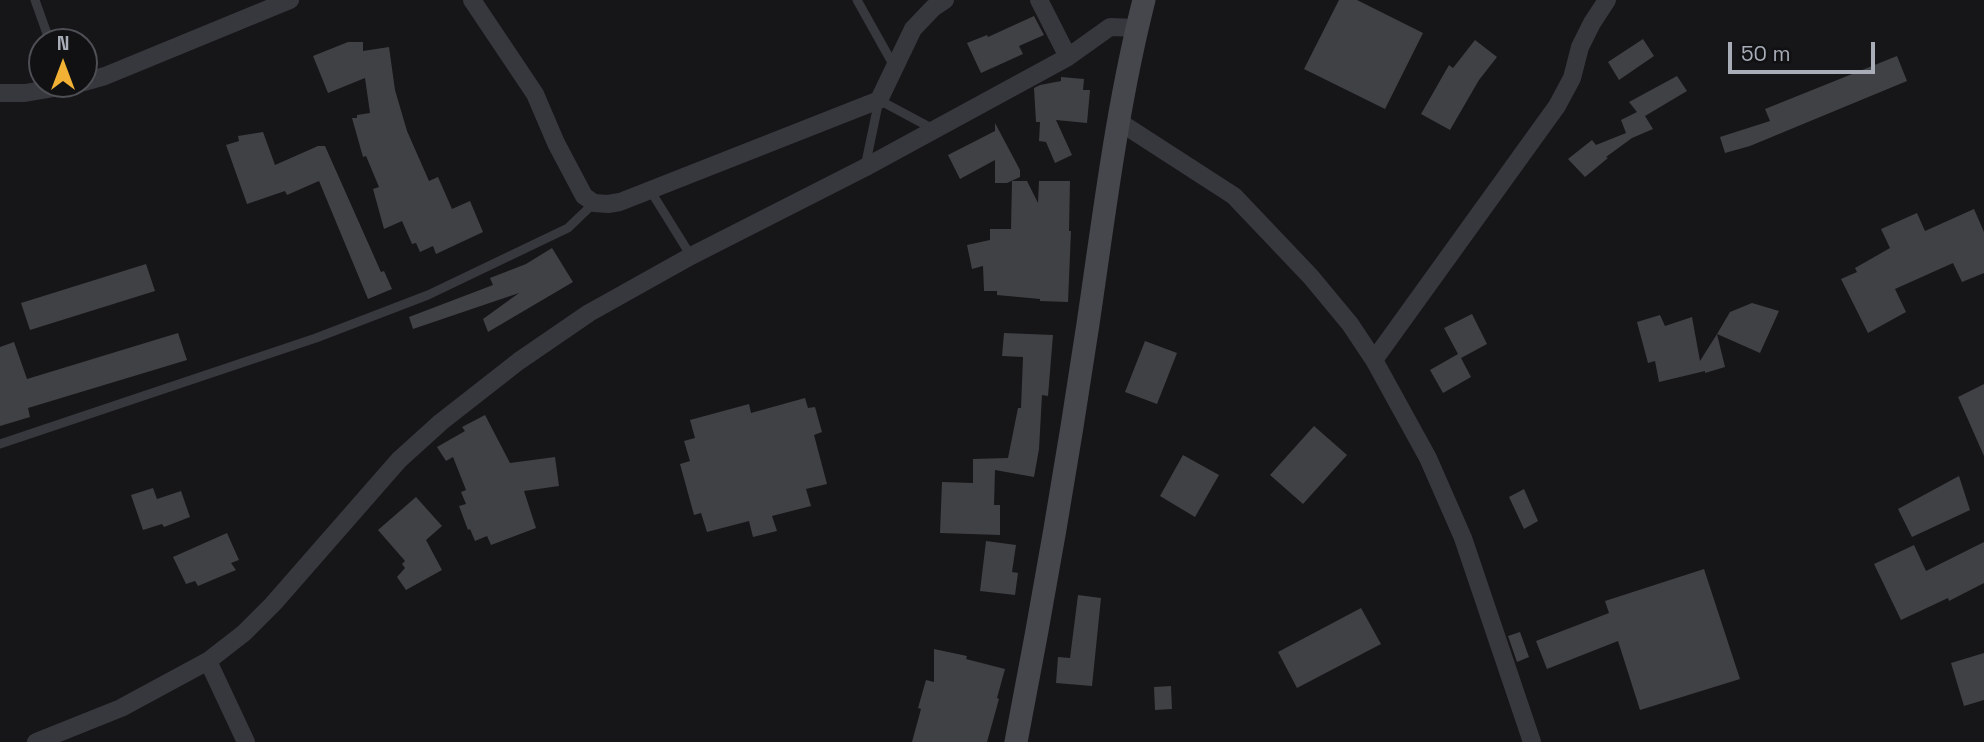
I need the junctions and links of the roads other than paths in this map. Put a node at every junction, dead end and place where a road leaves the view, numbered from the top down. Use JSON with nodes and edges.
{"nodes":[{"id":1,"x":35,"y":0,"type":"edge"},
{"id":2,"x":290,"y":0,"type":"edge"},
{"id":3,"x":472,"y":0,"type":"edge"},
{"id":4,"x":857,"y":0,"type":"edge"},
{"id":5,"x":945,"y":0,"type":"edge"},
{"id":6,"x":1039,"y":0,"type":"edge"},
{"id":7,"x":1143,"y":0,"type":"edge"},
{"id":8,"x":1607,"y":0,"type":"edge"},
{"id":9,"x":45,"y":28,"type":"edge"},
{"id":10,"x":1136,"y":28,"type":"junction"},
{"id":11,"x":1068,"y":57,"type":"junction"},
{"id":12,"x":894,"y":67,"type":"junction"},
{"id":13,"x":98,"y":78,"type":"edge"},
{"id":14,"x":28,"y":92,"type":"edge"},
{"id":15,"x":0,"y":93,"type":"edge"},
{"id":16,"x":879,"y":100,"type":"junction"},
{"id":17,"x":1118,"y":121,"type":"junction"},
{"id":18,"x":935,"y":130,"type":"junction"},
{"id":19,"x":864,"y":169,"type":"junction"},
{"id":20,"x":650,"y":190,"type":"junction"},
{"id":21,"x":594,"y":203,"type":"junction"},
{"id":22,"x":691,"y":256,"type":"junction"},
{"id":23,"x":1374,"y":360,"type":"junction"},
{"id":24,"x":0,"y":444,"type":"edge"},
{"id":25,"x":208,"y":662,"type":"junction"},
{"id":26,"x":36,"y":742,"type":"edge"},
{"id":27,"x":246,"y":742,"type":"edge"},
{"id":28,"x":1016,"y":742,"type":"edge"},
{"id":29,"x":1532,"y":742,"type":"edge"}],
"edges":[{"from":1,"to":9,"type":"lane"},
{"from":2,"to":13,"type":"street"},
{"from":3,"to":21,"type":"street"},
{"from":4,"to":12,"type":"lane"},
{"from":5,"to":12,"type":"street"},
{"from":6,"to":11,"type":"street"},
{"from":7,"to":10,"type":"street"},
{"from":8,"to":23,"type":"street"},
{"from":10,"to":11,"type":"street"},
{"from":10,"to":17,"type":"street"},
{"from":11,"to":18,"type":"street"},
{"from":12,"to":16,"type":"street"},
{"from":14,"to":15,"type":"street"},
{"from":16,"to":18,"type":"lane"},
{"from":16,"to":19,"type":"lane"},
{"from":16,"to":20,"type":"street"},
{"from":17,"to":23,"type":"street"},
{"from":17,"to":28,"type":"street"},
{"from":18,"to":19,"type":"street"},
{"from":19,"to":22,"type":"street"},
{"from":20,"to":21,"type":"street"},
{"from":20,"to":22,"type":"lane"},
{"from":21,"to":24,"type":"lane"},
{"from":22,"to":25,"type":"street"},
{"from":23,"to":29,"type":"street"},
{"from":25,"to":26,"type":"street"},
{"from":25,"to":27,"type":"street"}]}
